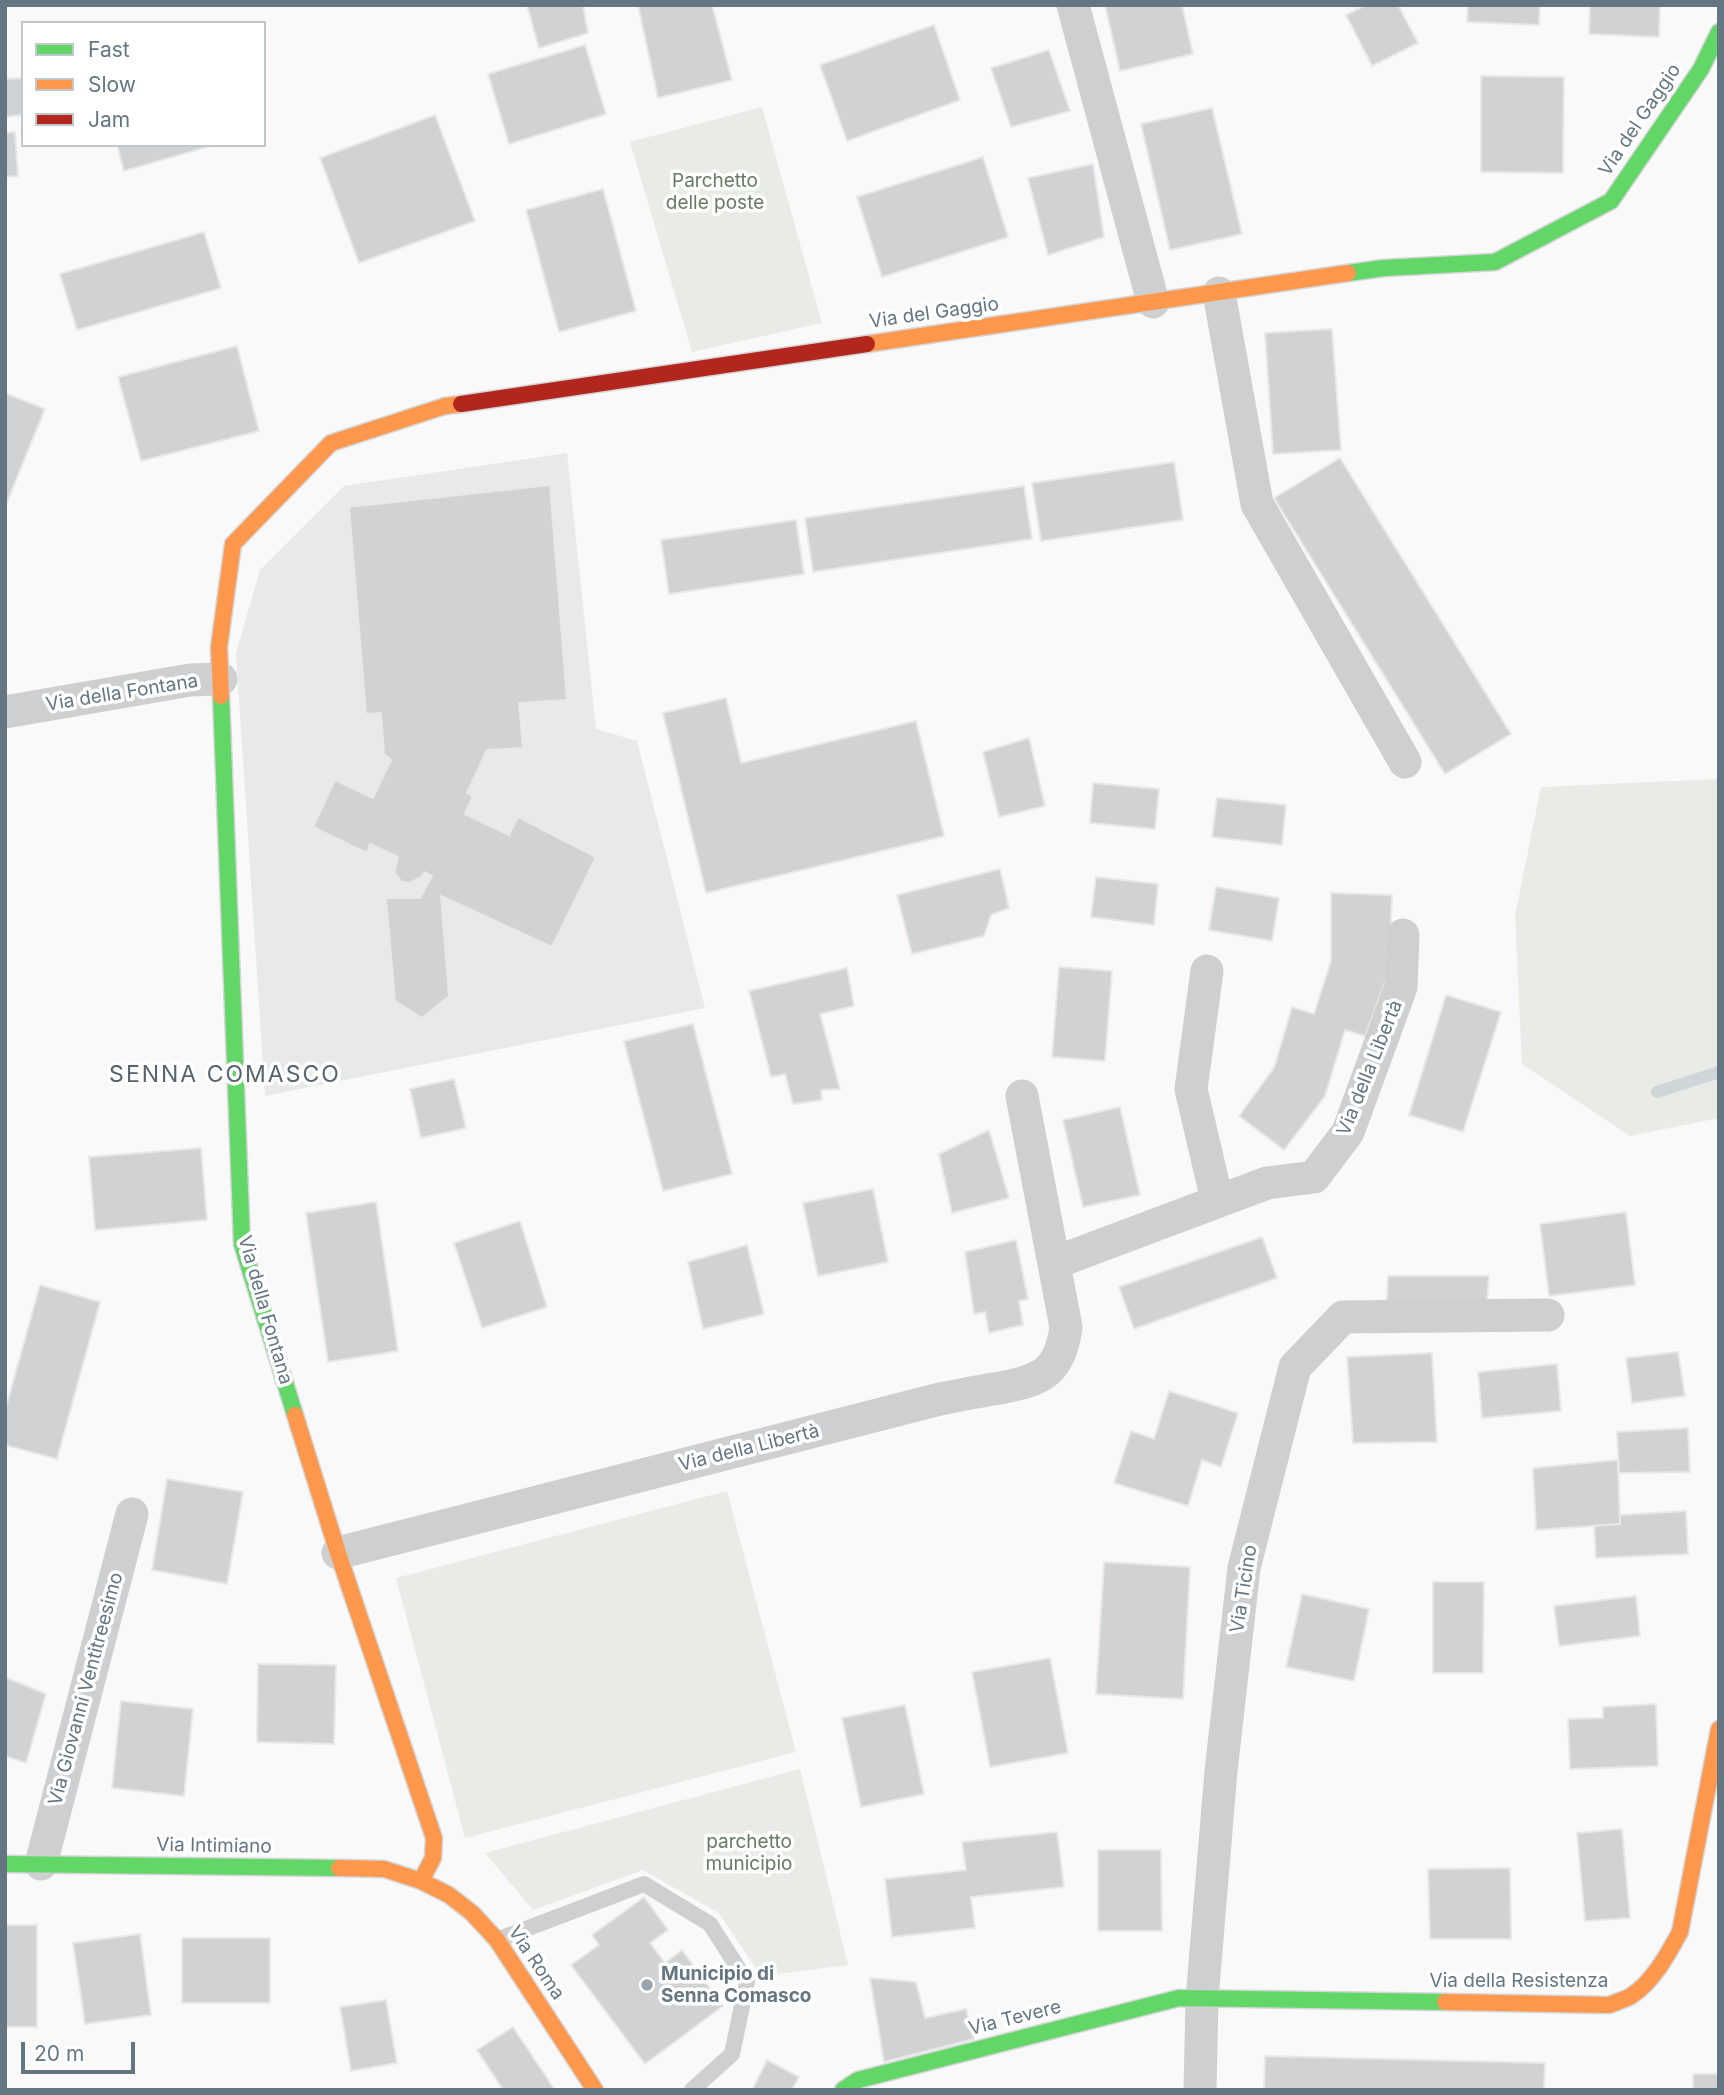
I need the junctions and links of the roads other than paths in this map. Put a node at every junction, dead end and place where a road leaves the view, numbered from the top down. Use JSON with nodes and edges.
{"nodes":[{"id":1,"x":1073,"y":5,"type":"edge"},
{"id":2,"x":1719,"y":32,"type":"edge"},
{"id":3,"x":1219,"y":293,"type":"junction"},
{"id":4,"x":1153,"y":302,"type":"junction"},
{"id":5,"x":220,"y":679,"type":"junction"},
{"id":6,"x":5,"y":712,"type":"edge"},
{"id":7,"x":1405,"y":762,"type":"dead end"},
{"id":8,"x":1402,"y":935,"type":"dead end"},
{"id":9,"x":1206,"y":971,"type":"dead end"},
{"id":10,"x":1023,"y":1096,"type":"dead end"},
{"id":11,"x":1217,"y":1200,"type":"junction"},
{"id":12,"x":1054,"y":1263,"type":"junction"},
{"id":13,"x":1548,"y":1315,"type":"dead end"},
{"id":14,"x":132,"y":1514,"type":"dead end"},
{"id":15,"x":338,"y":1553,"type":"junction"},
{"id":16,"x":1719,"y":1729,"type":"edge"},
{"id":17,"x":5,"y":1864,"type":"edge"},
{"id":18,"x":41,"y":1864,"type":"junction"},
{"id":19,"x":421,"y":1881,"type":"junction"},
{"id":20,"x":497,"y":1940,"type":"junction"},
{"id":21,"x":1202,"y":1998,"type":"junction"},
{"id":22,"x":595,"y":2090,"type":"edge"},
{"id":23,"x":692,"y":2090,"type":"edge"},
{"id":24,"x":843,"y":2090,"type":"edge"},
{"id":25,"x":1200,"y":2090,"type":"edge"}],
"edges":[{"from":1,"to":4,"type":"street"},
{"from":2,"to":3,"type":"street","name":"Via del Gaggio"},
{"from":3,"to":4,"type":"street","name":"Via del Gaggio"},
{"from":3,"to":7,"type":"street"},
{"from":4,"to":5,"type":"street","name":"Via del Gaggio"},
{"from":5,"to":6,"type":"street","name":"Via della Fontana"},
{"from":5,"to":15,"type":"street","name":"Via della Fontana"},
{"from":8,"to":11,"type":"street","name":"Via della Libertà"},
{"from":9,"to":11,"type":"street"},
{"from":10,"to":12,"type":"street","name":"Via della Libertà"},
{"from":11,"to":12,"type":"street","name":"Via della Libertà"},
{"from":12,"to":15,"type":"street","name":"Via della Libertà"},
{"from":13,"to":21,"type":"street","name":"Via Ticino"},
{"from":14,"to":18,"type":"street","name":"Via Giovanni Ventitreesimo"},
{"from":15,"to":19,"type":"street","name":"Via della Fontana"},
{"from":16,"to":21,"type":"street","name":"Via della Resistenza"},
{"from":17,"to":18,"type":"street","name":"Via Intimiano"},
{"from":18,"to":19,"type":"street","name":"Via Intimiano"},
{"from":19,"to":20,"type":"street","name":"Via Roma"},
{"from":20,"to":22,"type":"street","name":"Via Roma"},
{"from":20,"to":23,"type":"lane"},
{"from":21,"to":24,"type":"street","name":"Via Tevere"},
{"from":21,"to":25,"type":"street","name":"Via Ticino"}]}
